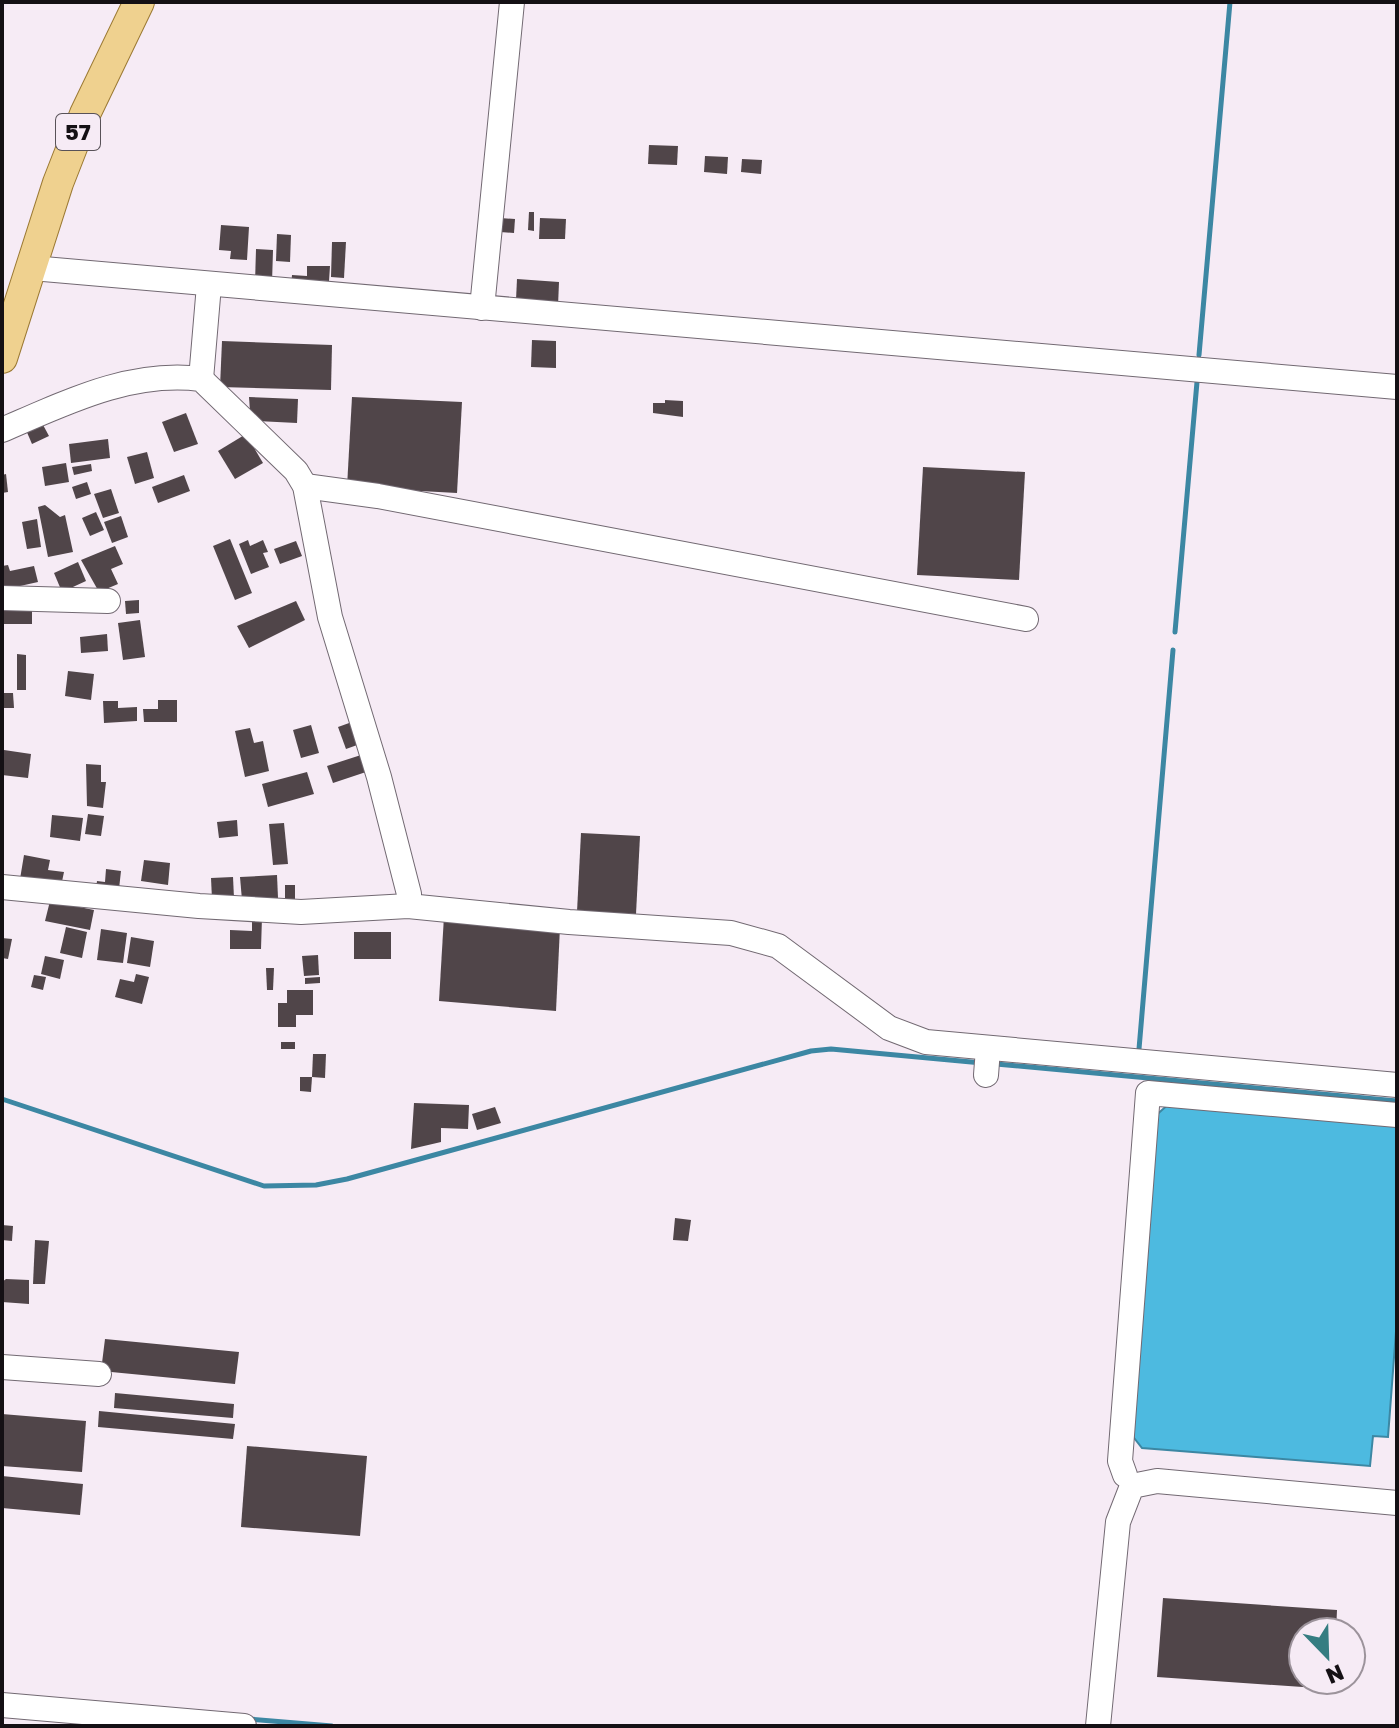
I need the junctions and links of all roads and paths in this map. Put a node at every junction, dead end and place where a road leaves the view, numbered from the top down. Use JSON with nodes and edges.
{"nodes":[{"id":1,"x":139,"y":2,"type":"edge"},
{"id":2,"x":512,"y":2,"type":"edge"},
{"id":3,"x":32,"y":268,"type":"junction"},
{"id":4,"x":209,"y":285,"type":"junction"},
{"id":5,"x":482,"y":308,"type":"junction"},
{"id":6,"x":2,"y":358,"type":"edge"},
{"id":7,"x":201,"y":379,"type":"junction"},
{"id":8,"x":1397,"y":387,"type":"edge"},
{"id":9,"x":2,"y":430,"type":"edge"},
{"id":10,"x":305,"y":486,"type":"junction"},
{"id":11,"x":2,"y":598,"type":"edge"},
{"id":12,"x":108,"y":601,"type":"dead end"},
{"id":13,"x":1026,"y":619,"type":"dead end"},
{"id":14,"x":2,"y":887,"type":"edge"},
{"id":15,"x":408,"y":906,"type":"junction"},
{"id":16,"x":1397,"y":1085,"type":"edge"},
{"id":17,"x":1282,"y":1092,"type":"junction"},
{"id":18,"x":1397,"y":1115,"type":"edge"},
{"id":19,"x":2,"y":1367,"type":"edge"},
{"id":20,"x":99,"y":1374,"type":"dead end"},
{"id":21,"x":1125,"y":1475,"type":"junction"},
{"id":22,"x":1397,"y":1488,"type":"edge"},
{"id":23,"x":1397,"y":1503,"type":"edge"},
{"id":24,"x":1118,"y":1522,"type":"junction"},
{"id":25,"x":2,"y":1705,"type":"edge"},
{"id":26,"x":244,"y":1726,"type":"edge"},
{"id":27,"x":1098,"y":1726,"type":"edge"}],
"edges":[{"from":1,"to":3,"type":"main road","number":"57"},
{"from":2,"to":5,"type":"street"},
{"from":3,"to":4,"type":"street"},
{"from":3,"to":6,"type":"main road","number":"57"},
{"from":4,"to":5,"type":"street"},
{"from":4,"to":7,"type":"street"},
{"from":5,"to":8,"type":"street"},
{"from":7,"to":9,"type":"street"},
{"from":7,"to":10,"type":"street"},
{"from":10,"to":13,"type":"street"},
{"from":10,"to":15,"type":"street"},
{"from":11,"to":12,"type":"street"},
{"from":14,"to":15,"type":"street"},
{"from":15,"to":17,"type":"street"},
{"from":16,"to":17,"type":"street"},
{"from":17,"to":18,"type":"street"},
{"from":17,"to":21,"type":"street"},
{"from":19,"to":20,"type":"street"},
{"from":21,"to":22,"type":"street"},
{"from":21,"to":24,"type":"street"},
{"from":23,"to":24,"type":"street"},
{"from":24,"to":27,"type":"street"},
{"from":25,"to":26,"type":"street"}]}
